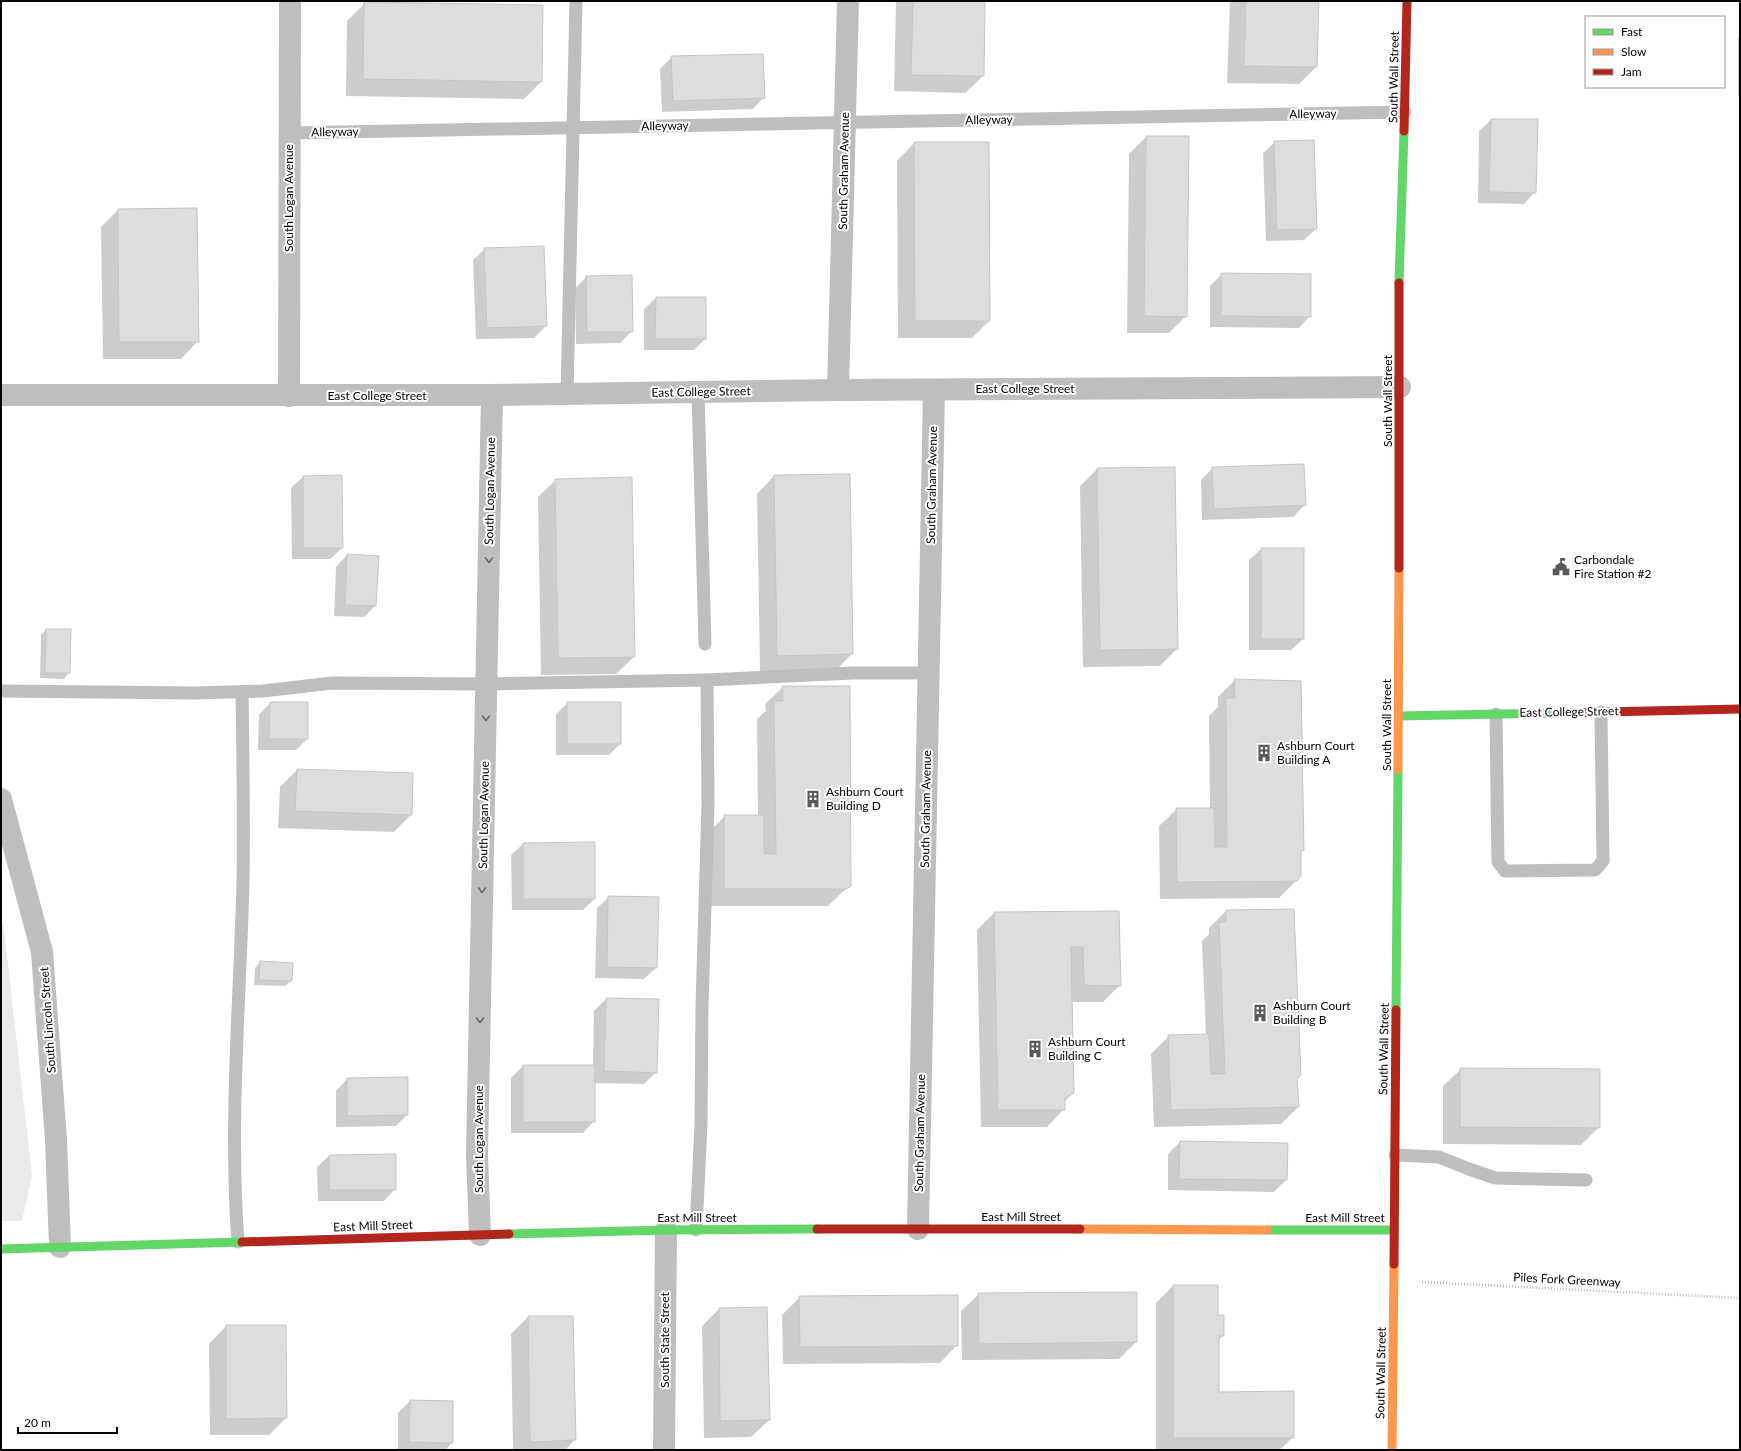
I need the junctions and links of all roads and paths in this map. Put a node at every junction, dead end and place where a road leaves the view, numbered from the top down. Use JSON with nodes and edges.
{"nodes":[{"id":1,"x":290,"y":1,"type":"edge"},
{"id":2,"x":576,"y":1,"type":"edge"},
{"id":3,"x":848,"y":1,"type":"edge"},
{"id":4,"x":1407,"y":1,"type":"edge"},
{"id":5,"x":1405,"y":112,"type":"junction"},
{"id":6,"x":845,"y":123,"type":"junction"},
{"id":7,"x":573,"y":128,"type":"junction"},
{"id":8,"x":289,"y":133,"type":"junction"},
{"id":9,"x":1400,"y":387,"type":"junction"},
{"id":10,"x":838,"y":390,"type":"junction"},
{"id":11,"x":934,"y":390,"type":"junction"},
{"id":12,"x":698,"y":392,"type":"junction"},
{"id":13,"x":567,"y":394,"type":"junction"},
{"id":14,"x":1,"y":395,"type":"edge"},
{"id":15,"x":492,"y":395,"type":"junction"},
{"id":16,"x":289,"y":396,"type":"junction"},
{"id":17,"x":705,"y":644,"type":"dead end"},
{"id":18,"x":928,"y":673,"type":"junction"},
{"id":19,"x":707,"y":680,"type":"junction"},
{"id":20,"x":486,"y":684,"type":"junction"},
{"id":21,"x":1,"y":691,"type":"edge"},
{"id":22,"x":242,"y":692,"type":"junction"},
{"id":23,"x":1740,"y":709,"type":"edge"},
{"id":24,"x":1601,"y":712,"type":"junction"},
{"id":25,"x":1496,"y":714,"type":"junction"},
{"id":26,"x":1399,"y":716,"type":"junction"},
{"id":27,"x":1,"y":799,"type":"edge"},
{"id":28,"x":1395,"y":1155,"type":"junction"},
{"id":29,"x":1586,"y":1180,"type":"dead end"},
{"id":30,"x":918,"y":1229,"type":"junction"},
{"id":31,"x":666,"y":1230,"type":"junction"},
{"id":32,"x":696,"y":1230,"type":"junction"},
{"id":33,"x":1394,"y":1230,"type":"junction"},
{"id":34,"x":480,"y":1235,"type":"junction"},
{"id":35,"x":238,"y":1242,"type":"junction"},
{"id":36,"x":60,"y":1247,"type":"junction"},
{"id":37,"x":1,"y":1249,"type":"edge"},
{"id":38,"x":1394,"y":1281,"type":"junction"},
{"id":39,"x":1740,"y":1298,"type":"edge"},
{"id":40,"x":664,"y":1450,"type":"edge"},
{"id":41,"x":1392,"y":1450,"type":"edge"}],
"edges":[{"from":1,"to":8,"type":"street","name":"South Logan Avenue"},
{"from":2,"to":7,"type":"lane"},
{"from":3,"to":6,"type":"street","name":"South Graham Avenue"},
{"from":4,"to":5,"type":"main road","name":"South Wall Street"},
{"from":5,"to":6,"type":"lane","name":"Alleyway"},
{"from":5,"to":9,"type":"main road","name":"South Wall Street"},
{"from":6,"to":7,"type":"lane","name":"Alleyway"},
{"from":6,"to":10,"type":"street","name":"South Graham Avenue"},
{"from":7,"to":8,"type":"lane","name":"Alleyway"},
{"from":7,"to":13,"type":"lane"},
{"from":8,"to":16,"type":"street","name":"South Logan Avenue"},
{"from":9,"to":11,"type":"street","name":"East College Street"},
{"from":9,"to":26,"type":"main road","name":"South Wall Street"},
{"from":10,"to":11,"type":"street","name":"East College Street"},
{"from":10,"to":12,"type":"street","name":"East College Street"},
{"from":11,"to":18,"type":"street","name":"South Graham Avenue"},
{"from":12,"to":13,"type":"street","name":"East College Street"},
{"from":12,"to":17,"type":"lane"},
{"from":13,"to":15,"type":"street","name":"East College Street"},
{"from":14,"to":16,"type":"street","name":"East College Street"},
{"from":15,"to":16,"type":"street","name":"East College Street"},
{"from":15,"to":20,"type":"street","name":"South Logan Avenue","one_way":true},
{"from":18,"to":19,"type":"lane"},
{"from":18,"to":30,"type":"street","name":"South Graham Avenue"},
{"from":19,"to":20,"type":"lane"},
{"from":19,"to":32,"type":"lane"},
{"from":20,"to":22,"type":"lane"},
{"from":20,"to":34,"type":"street","name":"South Logan Avenue","one_way":true},
{"from":21,"to":22,"type":"lane"},
{"from":22,"to":35,"type":"lane"},
{"from":23,"to":24,"type":"main road","name":"East College Street"},
{"from":24,"to":25,"type":"main road","name":"East College Street"},
{"from":24,"to":25,"type":"lane"},
{"from":25,"to":26,"type":"main road","name":"East College Street"},
{"from":26,"to":28,"type":"main road","name":"South Wall Street"},
{"from":27,"to":36,"type":"street","name":"South Lincoln Street"},
{"from":28,"to":29,"type":"lane"},
{"from":28,"to":33,"type":"main road","name":"South Wall Street"},
{"from":30,"to":32,"type":"main road","name":"East Mill Street"},
{"from":30,"to":33,"type":"main road","name":"East Mill Street"},
{"from":31,"to":32,"type":"main road","name":"East Mill Street"},
{"from":31,"to":34,"type":"main road","name":"East Mill Street"},
{"from":31,"to":40,"type":"street","name":"South State Street"},
{"from":33,"to":38,"type":"main road","name":"South Wall Street"},
{"from":34,"to":35,"type":"main road","name":"East Mill Street"},
{"from":35,"to":36,"type":"main road","name":"East Mill Street"},
{"from":36,"to":37,"type":"main road","name":"East Mill Street"},
{"from":38,"to":39,"type":"path","name":"Piles Fork Greenway"},
{"from":38,"to":41,"type":"main road","name":"South Wall Street"}]}
